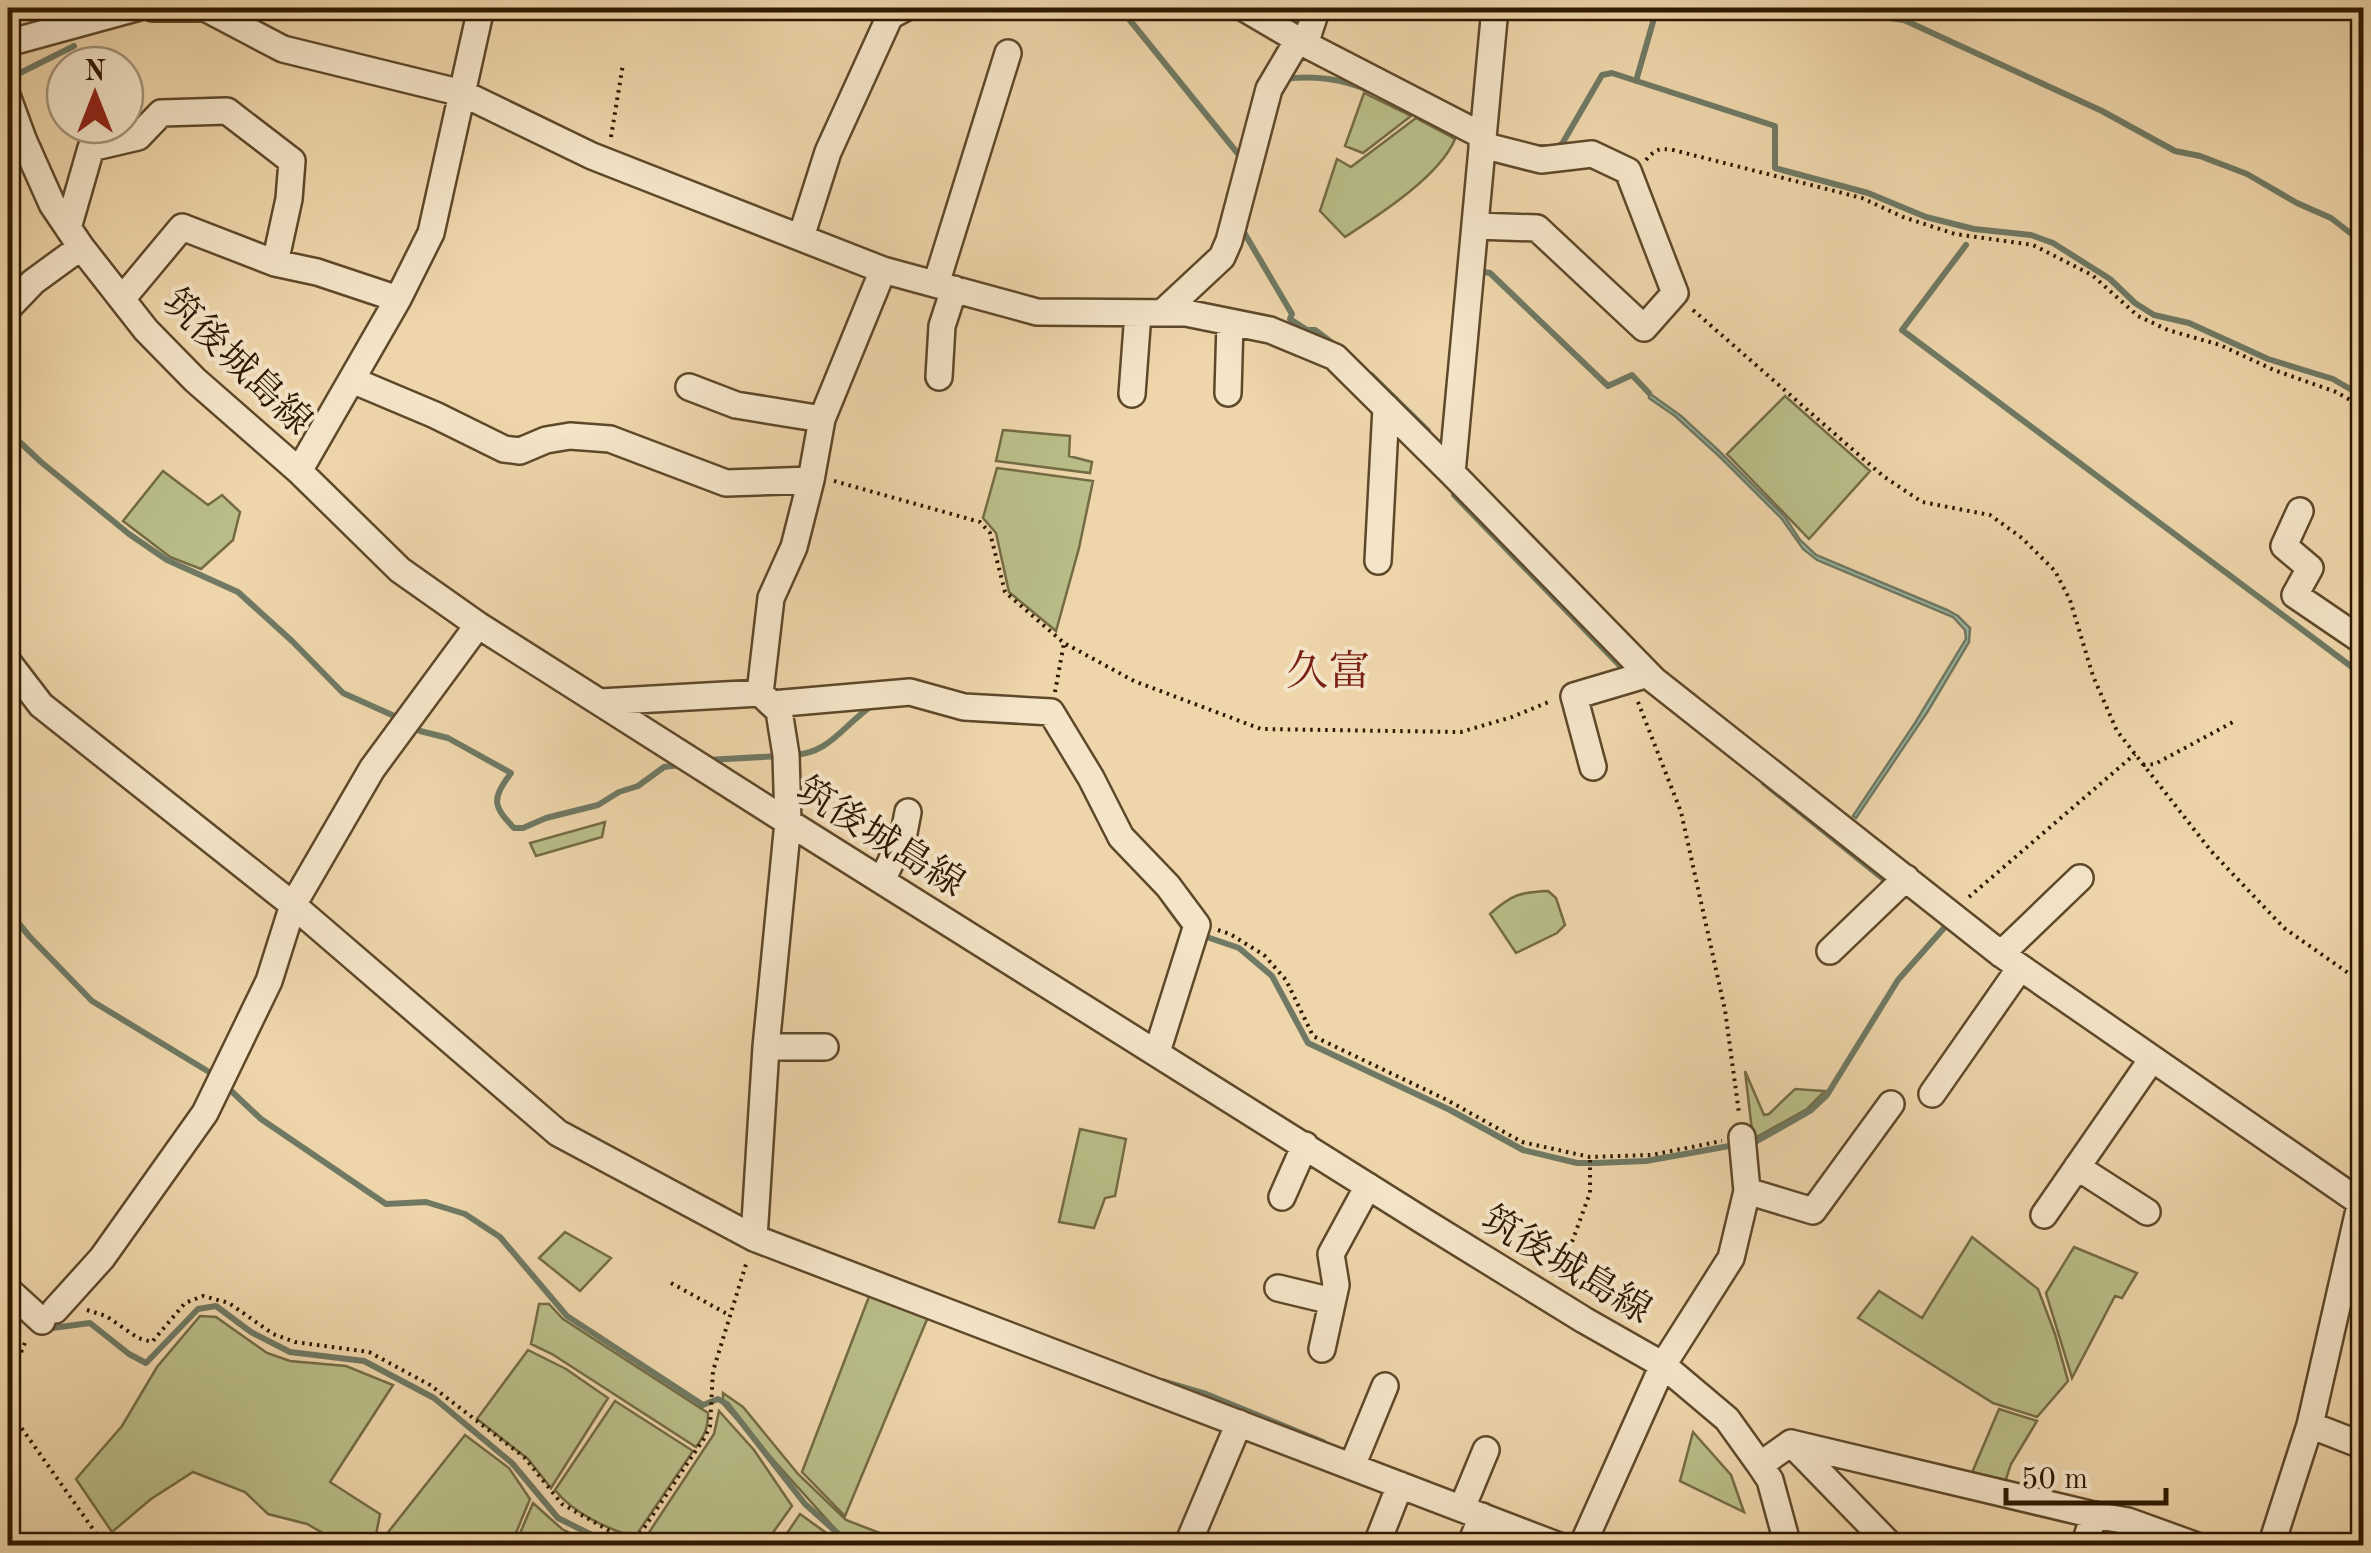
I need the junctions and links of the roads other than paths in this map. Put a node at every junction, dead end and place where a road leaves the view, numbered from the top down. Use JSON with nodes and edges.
{"nodes":[{"id":1,"x":136,"y":8,"type":"edge"},
{"id":2,"x":152,"y":8,"type":"edge"},
{"id":3,"x":481,"y":8,"type":"edge"},
{"id":4,"x":904,"y":8,"type":"edge"},
{"id":5,"x":1244,"y":8,"type":"edge"},
{"id":6,"x":1317,"y":8,"type":"edge"},
{"id":7,"x":1496,"y":8,"type":"edge"},
{"id":8,"x":1301,"y":42,"type":"junction"},
{"id":9,"x":8,"y":43,"type":"edge"},
{"id":10,"x":1008,"y":53,"type":"dead end"},
{"id":11,"x":462,"y":93,"type":"junction"},
{"id":12,"x":8,"y":98,"type":"edge"},
{"id":13,"x":1482,"y":141,"type":"junction"},
{"id":14,"x":1475,"y":226,"type":"junction"},
{"id":15,"x":75,"y":237,"type":"junction"},
{"id":16,"x":801,"y":238,"type":"junction"},
{"id":17,"x":275,"y":264,"type":"junction"},
{"id":18,"x":882,"y":270,"type":"junction"},
{"id":19,"x":945,"y":287,"type":"junction"},
{"id":20,"x":122,"y":299,"type":"junction"},
{"id":21,"x":398,"y":299,"type":"junction"},
{"id":22,"x":8,"y":308,"type":"edge"},
{"id":23,"x":1150,"y":313,"type":"junction"},
{"id":24,"x":1230,"y":322,"type":"junction"},
{"id":25,"x":939,"y":378,"type":"dead end"},
{"id":26,"x":352,"y":380,"type":"junction"},
{"id":27,"x":689,"y":387,"type":"dead end"},
{"id":28,"x":1228,"y":393,"type":"dead end"},
{"id":29,"x":1132,"y":394,"type":"dead end"},
{"id":30,"x":1386,"y":407,"type":"junction"},
{"id":31,"x":822,"y":419,"type":"junction"},
{"id":32,"x":299,"y":471,"type":"junction"},
{"id":33,"x":1452,"y":472,"type":"junction"},
{"id":34,"x":812,"y":477,"type":"junction"},
{"id":35,"x":2300,"y":511,"type":"dead end"},
{"id":36,"x":1378,"y":561,"type":"dead end"},
{"id":37,"x":478,"y":625,"type":"junction"},
{"id":38,"x":2364,"y":642,"type":"edge"},
{"id":39,"x":8,"y":662,"type":"edge"},
{"id":40,"x":1638,"y":676,"type":"junction"},
{"id":41,"x":766,"y":699,"type":"junction"},
{"id":42,"x":600,"y":702,"type":"junction"},
{"id":43,"x":1594,"y":766,"type":"dead end"},
{"id":44,"x":908,"y":812,"type":"dead end"},
{"id":45,"x":788,"y":822,"type":"junction"},
{"id":46,"x":1906,"y":878,"type":"junction"},
{"id":47,"x":2080,"y":878,"type":"dead end"},
{"id":48,"x":882,"y":881,"type":"junction"},
{"id":49,"x":293,"y":906,"type":"junction"},
{"id":50,"x":1830,"y":950,"type":"dead end"},
{"id":51,"x":2010,"y":961,"type":"junction"},
{"id":52,"x":766,"y":1047,"type":"junction"},
{"id":53,"x":825,"y":1047,"type":"dead end"},
{"id":54,"x":1157,"y":1052,"type":"junction"},
{"id":55,"x":2152,"y":1059,"type":"junction"},
{"id":56,"x":1932,"y":1094,"type":"dead end"},
{"id":57,"x":1891,"y":1104,"type":"dead end"},
{"id":58,"x":1742,"y":1137,"type":"road end"},
{"id":59,"x":1304,"y":1145,"type":"junction"},
{"id":60,"x":2077,"y":1167,"type":"junction"},
{"id":61,"x":1368,"y":1186,"type":"junction"},
{"id":62,"x":1747,"y":1190,"type":"junction"},
{"id":63,"x":1282,"y":1197,"type":"dead end"},
{"id":64,"x":2362,"y":1199,"type":"edge"},
{"id":65,"x":2148,"y":1212,"type":"dead end"},
{"id":66,"x":2044,"y":1215,"type":"dead end"},
{"id":67,"x":754,"y":1238,"type":"junction"},
{"id":68,"x":1278,"y":1288,"type":"dead end"},
{"id":69,"x":8,"y":1290,"type":"edge"},
{"id":70,"x":1332,"y":1302,"type":"junction"},
{"id":71,"x":1322,"y":1349,"type":"dead end"},
{"id":72,"x":1663,"y":1365,"type":"junction"},
{"id":73,"x":1384,"y":1386,"type":"dead end"},
{"id":74,"x":1238,"y":1423,"type":"junction"},
{"id":75,"x":2310,"y":1425,"type":"junction"},
{"id":76,"x":1791,"y":1443,"type":"junction"},
{"id":77,"x":2364,"y":1446,"type":"edge"},
{"id":78,"x":1486,"y":1450,"type":"dead end"},
{"id":79,"x":1760,"y":1465,"type":"junction"},
{"id":80,"x":1352,"y":1466,"type":"junction"},
{"id":81,"x":1400,"y":1485,"type":"junction"},
{"id":82,"x":1472,"y":1512,"type":"junction"},
{"id":83,"x":2094,"y":1515,"type":"junction"},
{"id":84,"x":1188,"y":1546,"type":"edge"},
{"id":85,"x":1376,"y":1546,"type":"edge"},
{"id":86,"x":1470,"y":1546,"type":"edge"},
{"id":87,"x":1559,"y":1546,"type":"edge"},
{"id":88,"x":1582,"y":1546,"type":"edge"},
{"id":89,"x":1788,"y":1546,"type":"edge"},
{"id":90,"x":1891,"y":1546,"type":"edge"},
{"id":91,"x":2084,"y":1546,"type":"edge"},
{"id":92,"x":2197,"y":1546,"type":"edge"},
{"id":93,"x":2271,"y":1546,"type":"edge"}],
"edges":[{"from":1,"to":9,"type":"street"},
{"from":2,"to":11,"type":"street"},
{"from":3,"to":11,"type":"street"},
{"from":4,"to":16,"type":"street"},
{"from":5,"to":8,"type":"street"},
{"from":6,"to":8,"type":"street"},
{"from":7,"to":13,"type":"street"},
{"from":8,"to":13,"type":"street"},
{"from":8,"to":23,"type":"street"},
{"from":10,"to":19,"type":"street"},
{"from":11,"to":16,"type":"street"},
{"from":11,"to":21,"type":"street"},
{"from":12,"to":15,"type":"street","name":"筑後城島線"},
{"from":13,"to":14,"type":"street"},
{"from":13,"to":14,"type":"street"},
{"from":14,"to":33,"type":"street"},
{"from":15,"to":17,"type":"street"},
{"from":15,"to":20,"type":"street","name":"筑後城島線"},
{"from":15,"to":22,"type":"street"},
{"from":16,"to":18,"type":"street"},
{"from":17,"to":20,"type":"street"},
{"from":17,"to":21,"type":"street"},
{"from":18,"to":19,"type":"street"},
{"from":18,"to":31,"type":"street"},
{"from":19,"to":23,"type":"street"},
{"from":19,"to":25,"type":"street"},
{"from":20,"to":32,"type":"street","name":"筑後城島線"},
{"from":21,"to":26,"type":"street"},
{"from":23,"to":24,"type":"street"},
{"from":23,"to":29,"type":"street"},
{"from":24,"to":28,"type":"street"},
{"from":24,"to":30,"type":"street"},
{"from":26,"to":32,"type":"street"},
{"from":26,"to":34,"type":"street"},
{"from":27,"to":31,"type":"street"},
{"from":30,"to":33,"type":"street"},
{"from":30,"to":36,"type":"street"},
{"from":31,"to":34,"type":"street"},
{"from":32,"to":37,"type":"street","name":"筑後城島線"},
{"from":33,"to":40,"type":"street"},
{"from":34,"to":41,"type":"street"},
{"from":35,"to":38,"type":"street"},
{"from":37,"to":42,"type":"street","name":"筑後城島線"},
{"from":37,"to":49,"type":"street"},
{"from":39,"to":49,"type":"street"},
{"from":40,"to":43,"type":"street"},
{"from":40,"to":46,"type":"street"},
{"from":41,"to":42,"type":"street"},
{"from":41,"to":45,"type":"street"},
{"from":41,"to":54,"type":"street"},
{"from":42,"to":45,"type":"street","name":"筑後城島線"},
{"from":44,"to":48,"type":"street"},
{"from":45,"to":48,"type":"street","name":"筑後城島線"},
{"from":45,"to":52,"type":"street"},
{"from":46,"to":50,"type":"street"},
{"from":46,"to":51,"type":"street"},
{"from":47,"to":51,"type":"street"},
{"from":48,"to":54,"type":"street","name":"筑後城島線"},
{"from":49,"to":67,"type":"street"},
{"from":49,"to":69,"type":"street"},
{"from":51,"to":55,"type":"street"},
{"from":51,"to":56,"type":"street"},
{"from":52,"to":53,"type":"street"},
{"from":52,"to":67,"type":"street"},
{"from":54,"to":59,"type":"street","name":"筑後城島線"},
{"from":55,"to":60,"type":"street"},
{"from":55,"to":64,"type":"street"},
{"from":57,"to":62,"type":"street"},
{"from":58,"to":62,"type":"street"},
{"from":59,"to":61,"type":"street","name":"筑後城島線"},
{"from":59,"to":63,"type":"street"},
{"from":60,"to":65,"type":"street"},
{"from":60,"to":66,"type":"street"},
{"from":61,"to":70,"type":"street"},
{"from":61,"to":72,"type":"street","name":"筑後城島線"},
{"from":62,"to":72,"type":"street"},
{"from":64,"to":75,"type":"street"},
{"from":67,"to":74,"type":"street"},
{"from":68,"to":70,"type":"street"},
{"from":70,"to":71,"type":"street"},
{"from":72,"to":79,"type":"street","name":"筑後城島線"},
{"from":72,"to":88,"type":"street"},
{"from":73,"to":80,"type":"street"},
{"from":74,"to":80,"type":"street"},
{"from":74,"to":84,"type":"street"},
{"from":75,"to":77,"type":"street"},
{"from":75,"to":93,"type":"street"},
{"from":76,"to":79,"type":"street"},
{"from":76,"to":83,"type":"street"},
{"from":76,"to":90,"type":"street"},
{"from":78,"to":82,"type":"street"},
{"from":79,"to":89,"type":"street","name":"筑後城島線"},
{"from":80,"to":81,"type":"street"},
{"from":81,"to":82,"type":"street"},
{"from":81,"to":85,"type":"street"},
{"from":82,"to":86,"type":"street"},
{"from":82,"to":87,"type":"street"},
{"from":83,"to":91,"type":"street"},
{"from":83,"to":92,"type":"street"}]}
